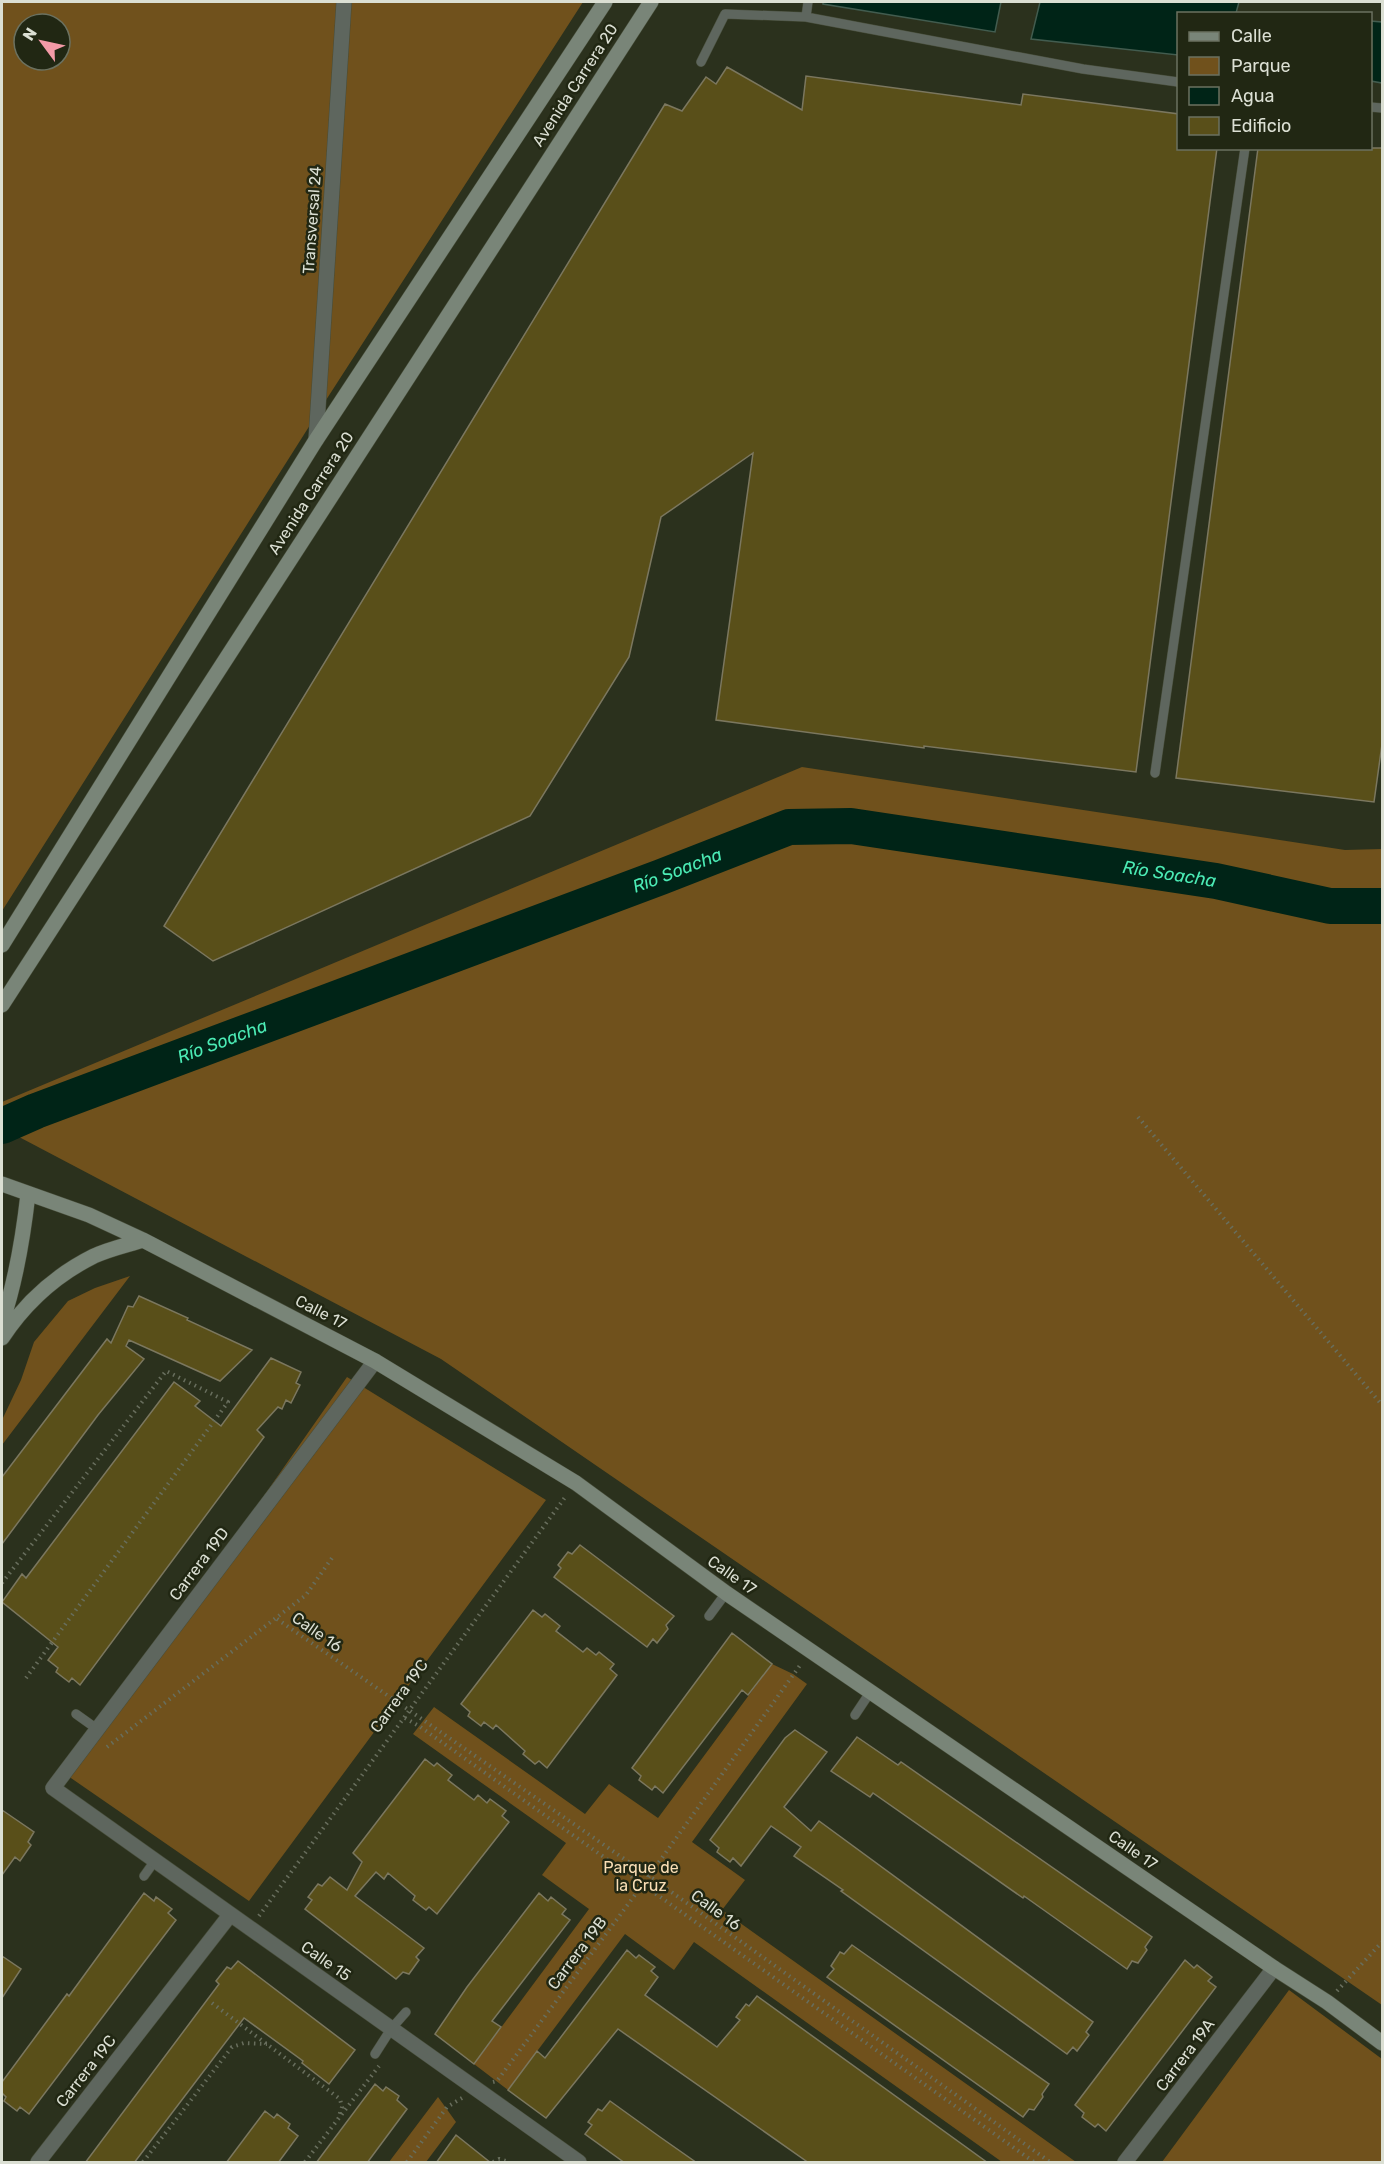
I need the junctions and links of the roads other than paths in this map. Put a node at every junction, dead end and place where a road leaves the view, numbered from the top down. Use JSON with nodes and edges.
{"nodes":[{"id":1,"x":344,"y":2,"type":"edge"},
{"id":2,"x":605,"y":2,"type":"edge"},
{"id":3,"x":651,"y":2,"type":"edge"},
{"id":4,"x":808,"y":2,"type":"edge"},
{"id":5,"x":806,"y":17,"type":"junction"},
{"id":6,"x":701,"y":62,"type":"dead end"},
{"id":7,"x":1177,"y":82,"type":"edge"},
{"id":8,"x":1245,"y":150,"type":"edge"},
{"id":9,"x":316,"y":440,"type":"junction"},
{"id":10,"x":1155,"y":773,"type":"dead end"},
{"id":11,"x":2,"y":945,"type":"edge"},
{"id":12,"x":2,"y":1005,"type":"edge"},
{"id":13,"x":2,"y":1184,"type":"edge"},
{"id":14,"x":28,"y":1194,"type":"junction"},
{"id":15,"x":143,"y":1240,"type":"junction"},
{"id":16,"x":2,"y":1322,"type":"edge"},
{"id":17,"x":2,"y":1338,"type":"edge"},
{"id":18,"x":375,"y":1360,"type":"junction"},
{"id":19,"x":726,"y":1593,"type":"junction"},
{"id":20,"x":709,"y":1616,"type":"dead end"},
{"id":21,"x":871,"y":1691,"type":"junction"},
{"id":22,"x":76,"y":1714,"type":"dead end"},
{"id":23,"x":855,"y":1715,"type":"dead end"},
{"id":24,"x":97,"y":1729,"type":"junction"},
{"id":25,"x":53,"y":1788,"type":"joint"},
{"id":26,"x":154,"y":1862,"type":"junction"},
{"id":27,"x":144,"y":1876,"type":"dead end"},
{"id":28,"x":230,"y":1916,"type":"junction"},
{"id":29,"x":1274,"y":1968,"type":"junction"},
{"id":30,"x":406,"y":2012,"type":"dead end"},
{"id":31,"x":391,"y":2029,"type":"junction"},
{"id":32,"x":1383,"y":2043,"type":"edge"},
{"id":33,"x":375,"y":2054,"type":"road end"},
{"id":34,"x":38,"y":2163,"type":"edge"},
{"id":35,"x":579,"y":2163,"type":"edge"},
{"id":36,"x":1125,"y":2163,"type":"edge"}],
"edges":[{"from":1,"to":9,"type":"street","name":"Transversal 24"},
{"from":2,"to":9,"type":"street","name":"Avenida Carrera 20"},
{"from":3,"to":12,"type":"street","name":"Avenida Carrera 20"},
{"from":4,"to":5,"type":"lane"},
{"from":5,"to":6,"type":"lane"},
{"from":5,"to":7,"type":"lane"},
{"from":8,"to":10,"type":"lane"},
{"from":9,"to":11,"type":"street","name":"Avenida Carrera 20"},
{"from":13,"to":14,"type":"street","name":"Calle 17"},
{"from":14,"to":15,"type":"street","name":"Calle 17"},
{"from":14,"to":16,"type":"street"},
{"from":15,"to":17,"type":"street"},
{"from":15,"to":18,"type":"street","name":"Calle 17"},
{"from":18,"to":19,"type":"street","name":"Calle 17"},
{"from":18,"to":24,"type":"street","name":"Carrera 19D"},
{"from":19,"to":20,"type":"lane"},
{"from":19,"to":21,"type":"street","name":"Calle 17"},
{"from":21,"to":23,"type":"lane"},
{"from":21,"to":29,"type":"street","name":"Calle 17"},
{"from":22,"to":24,"type":"lane"},
{"from":24,"to":25,"type":"street","name":"Carrera 19D"},
{"from":25,"to":26,"type":"street","name":"Calle 15"},
{"from":26,"to":27,"type":"lane"},
{"from":26,"to":28,"type":"street","name":"Calle 15"},
{"from":28,"to":31,"type":"street","name":"Calle 15"},
{"from":28,"to":34,"type":"street","name":"Carrera 19C"},
{"from":29,"to":32,"type":"street","name":"Calle 17"},
{"from":29,"to":36,"type":"street","name":"Carrera 19A"},
{"from":30,"to":31,"type":"lane"},
{"from":31,"to":33,"type":"lane"},
{"from":31,"to":35,"type":"street","name":"Calle 15"}]}
